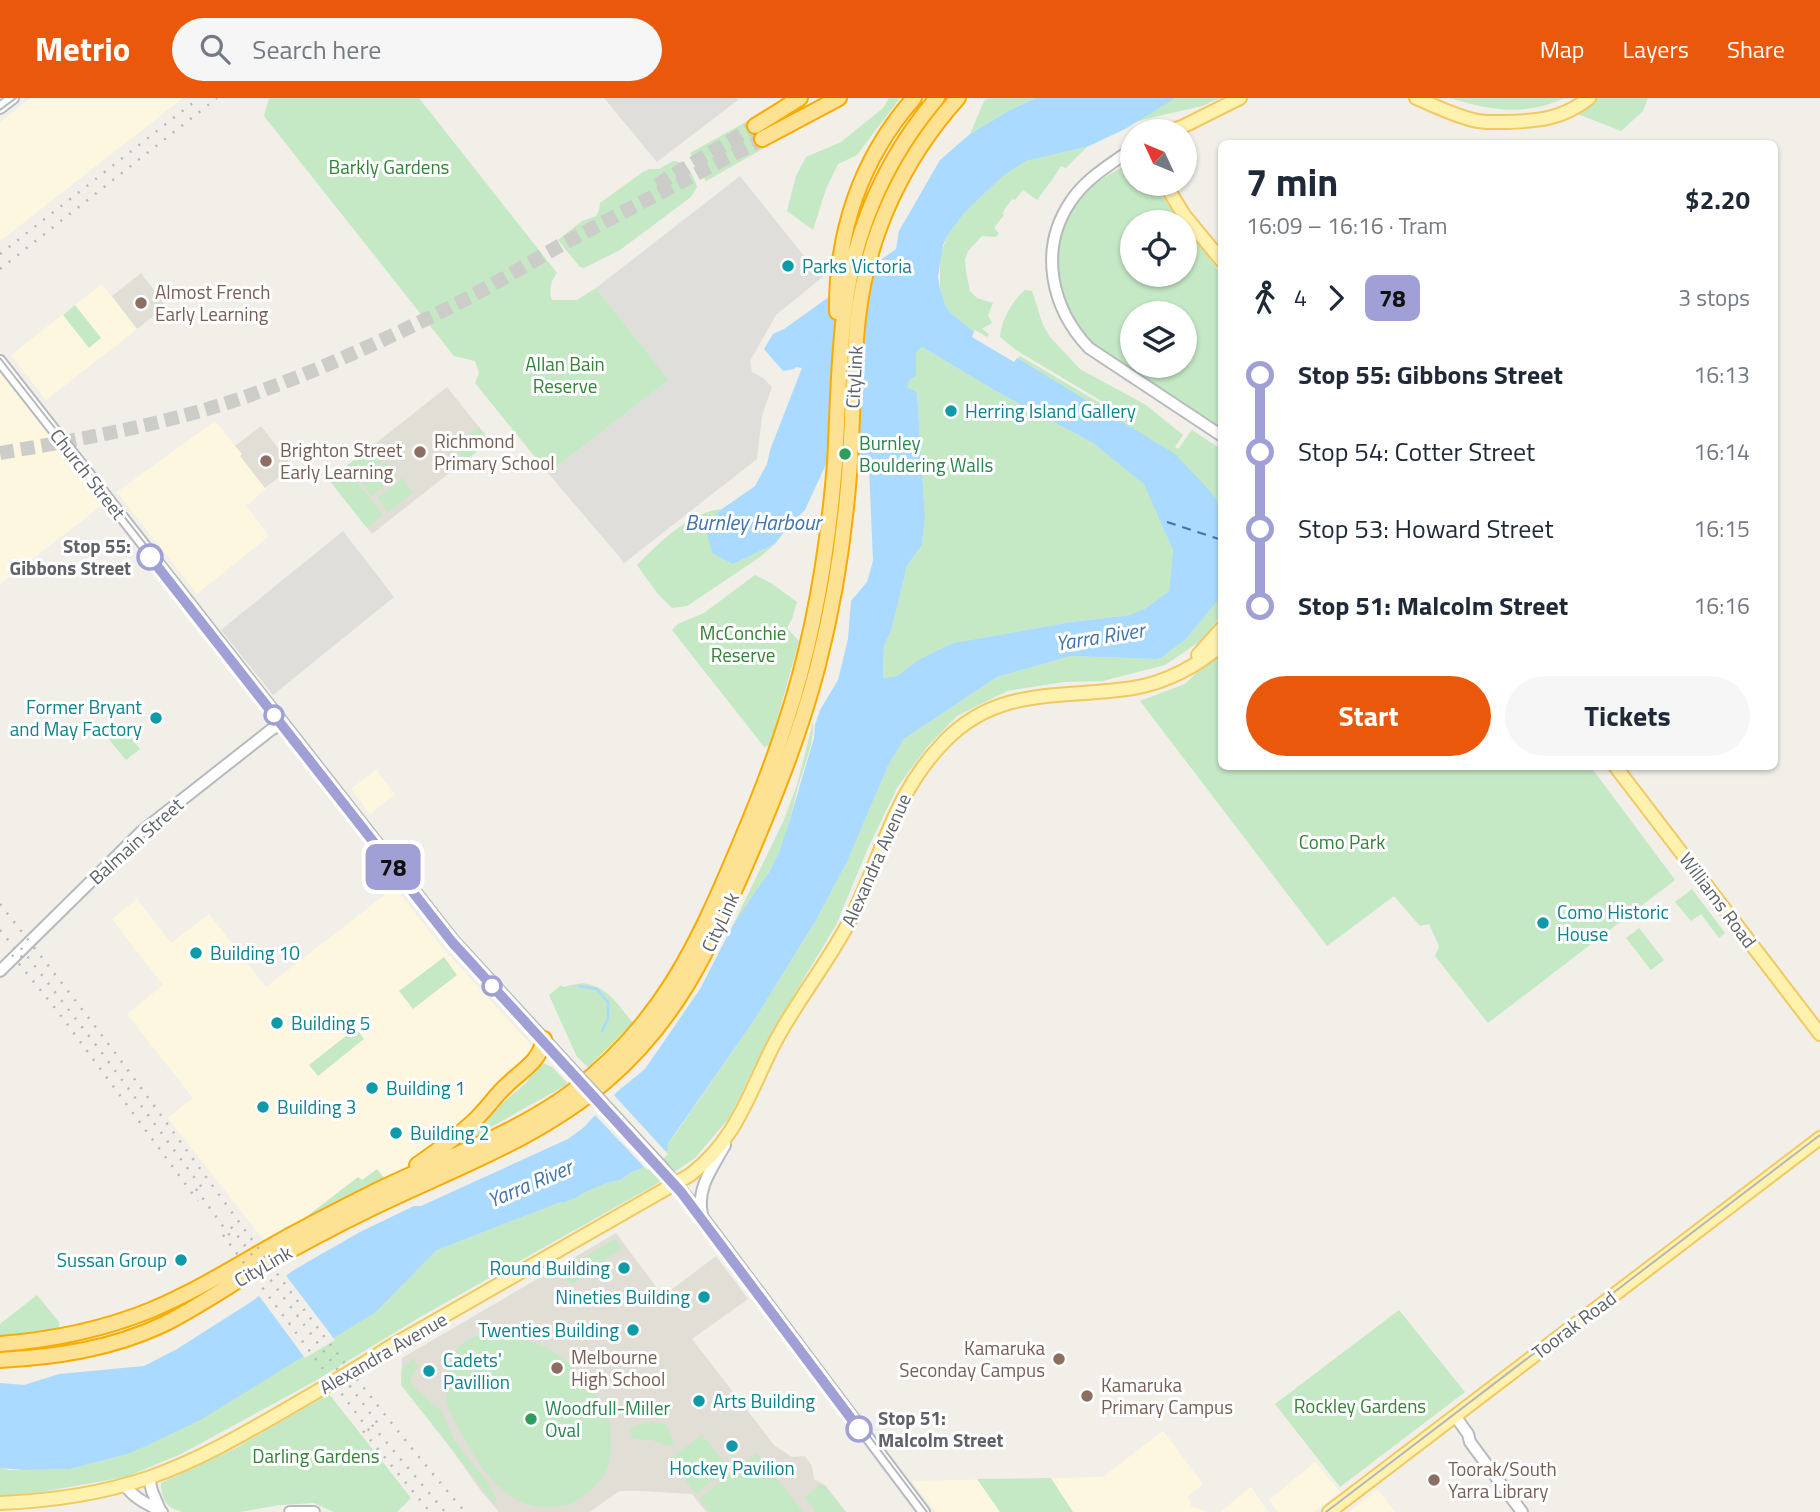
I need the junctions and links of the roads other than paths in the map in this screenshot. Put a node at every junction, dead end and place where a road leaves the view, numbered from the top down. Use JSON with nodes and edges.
{"nodes":[{"id":1,"x":13,"y":98,"type":"edge"},
{"id":2,"x":800,"y":98,"type":"edge"},
{"id":3,"x":839,"y":98,"type":"edge"},
{"id":4,"x":914,"y":98,"type":"edge"},
{"id":5,"x":937,"y":98,"type":"edge"},
{"id":6,"x":958,"y":98,"type":"edge"},
{"id":7,"x":1240,"y":98,"type":"edge"},
{"id":8,"x":1416,"y":98,"type":"edge"},
{"id":9,"x":1589,"y":98,"type":"edge"},
{"id":10,"x":0,"y":108,"type":"edge"},
{"id":11,"x":1197,"y":120,"type":"edge"},
{"id":12,"x":1120,"y":158,"type":"edge"},
{"id":13,"x":1120,"y":162,"type":"edge"},
{"id":14,"x":1112,"y":164,"type":"junction"},
{"id":15,"x":1172,"y":196,"type":"edge"},
{"id":16,"x":1218,"y":256,"type":"edge"},
{"id":17,"x":846,"y":263,"type":"junction"},
{"id":18,"x":0,"y":361,"type":"edge"},
{"id":19,"x":1218,"y":433,"type":"edge"},
{"id":20,"x":1218,"y":633,"type":"edge"},
{"id":21,"x":1218,"y":647,"type":"edge"},
{"id":22,"x":1180,"y":672,"type":"junction"},
{"id":23,"x":284,"y":724,"type":"junction"},
{"id":24,"x":1618,"y":770,"type":"edge"},
{"id":25,"x":0,"y":971,"type":"edge"},
{"id":26,"x":1820,"y":1034,"type":"edge"},
{"id":27,"x":544,"y":1039,"type":"junction"},
{"id":28,"x":732,"y":1130,"type":"junction"},
{"id":29,"x":1820,"y":1138,"type":"edge"},
{"id":30,"x":390,"y":1184,"type":"junction"},
{"id":31,"x":677,"y":1184,"type":"junction"},
{"id":32,"x":702,"y":1217,"type":"junction"},
{"id":33,"x":0,"y":1344,"type":"edge"},
{"id":34,"x":0,"y":1360,"type":"edge"},
{"id":35,"x":1451,"y":1418,"type":"junction"},
{"id":36,"x":149,"y":1478,"type":"junction"},
{"id":37,"x":125,"y":1485,"type":"junction"},
{"id":38,"x":0,"y":1503,"type":"edge"},
{"id":39,"x":161,"y":1511,"type":"edge"},
{"id":40,"x":290,"y":1512,"type":"edge"},
{"id":41,"x":314,"y":1512,"type":"edge"},
{"id":42,"x":924,"y":1512,"type":"edge"},
{"id":43,"x":1329,"y":1512,"type":"edge"},
{"id":44,"x":1522,"y":1512,"type":"edge"}],
"edges":[{"from":1,"to":10,"type":"main road"},
{"from":2,"to":3,"type":"highway"},
{"from":4,"to":17,"type":"highway"},
{"from":5,"to":17,"type":"highway"},
{"from":6,"to":34,"type":"highway","name":"CityLink"},
{"from":7,"to":11,"type":"main road"},
{"from":8,"to":9,"type":"main road"},
{"from":12,"to":14,"type":"main road"},
{"from":13,"to":14,"type":"main road"},
{"from":14,"to":19,"type":"main road"},
{"from":15,"to":16,"type":"main road"},
{"from":17,"to":30,"type":"highway"},
{"from":18,"to":23,"type":"main road","name":"Church Street"},
{"from":20,"to":22,"type":"main road","name":"Alexandra Avenue"},
{"from":21,"to":22,"type":"main road","name":"Alexandra Avenue"},
{"from":22,"to":28,"type":"main road","name":"Alexandra Avenue"},
{"from":23,"to":25,"type":"main road","name":"Balmain Street"},
{"from":23,"to":27,"type":"main road","name":"Church Street"},
{"from":24,"to":26,"type":"main road","name":"Williams Road"},
{"from":27,"to":30,"type":"highway"},
{"from":27,"to":31,"type":"main road","name":"Church Street","bridge":true},
{"from":28,"to":31,"type":"main road","name":"Alexandra Avenue"},
{"from":28,"to":32,"type":"main road","name":"Alexandra Avenue"},
{"from":29,"to":35,"type":"main road","name":"Toorak Road"},
{"from":30,"to":33,"type":"highway"},
{"from":31,"to":32,"type":"main road","name":"Church Street"},
{"from":31,"to":36,"type":"main road","name":"Alexandra Avenue"},
{"from":32,"to":42,"type":"main road","name":"Church Street"},
{"from":35,"to":43,"type":"main road","name":"Toorak Road"},
{"from":35,"to":44,"type":"main road"},
{"from":36,"to":37,"type":"main road","name":"Alexandra Avenue"},
{"from":36,"to":39,"type":"main road"},
{"from":37,"to":38,"type":"main road","name":"Alexandra Avenue"},
{"from":37,"to":39,"type":"main road"},
{"from":40,"to":41,"type":"main road"}]}
